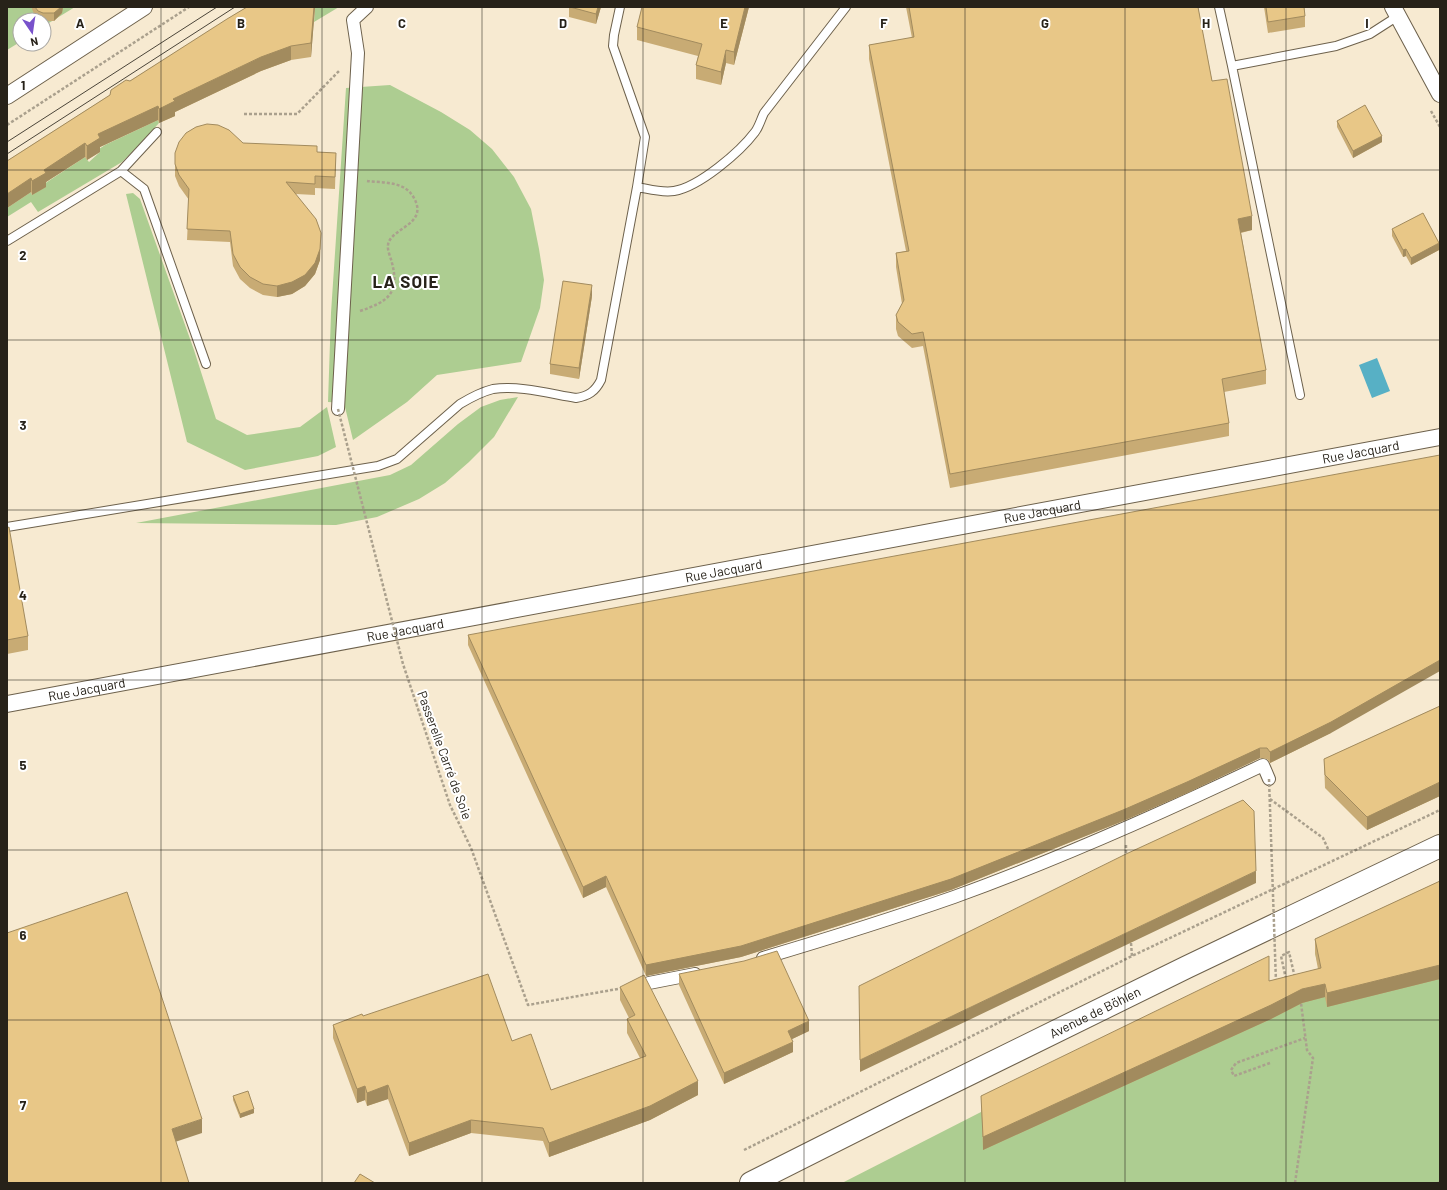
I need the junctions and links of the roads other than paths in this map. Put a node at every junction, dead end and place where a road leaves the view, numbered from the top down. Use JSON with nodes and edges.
{"nodes":[{"id":1,"x":144,"y":7,"type":"edge"},
{"id":2,"x":367,"y":7,"type":"edge"},
{"id":3,"x":620,"y":7,"type":"edge"},
{"id":4,"x":846,"y":7,"type":"edge"},
{"id":5,"x":1219,"y":7,"type":"edge"},
{"id":6,"x":1395,"y":12,"type":"edge"},
{"id":7,"x":1232,"y":66,"type":"junction"},
{"id":8,"x":1440,"y":94,"type":"edge"},
{"id":9,"x":7,"y":96,"type":"edge"},
{"id":10,"x":157,"y":132,"type":"dead end"},
{"id":11,"x":121,"y":170,"type":"junction"},
{"id":12,"x":637,"y":187,"type":"junction"},
{"id":13,"x":7,"y":241,"type":"edge"},
{"id":14,"x":206,"y":364,"type":"dead end"},
{"id":15,"x":1300,"y":395,"type":"dead end"},
{"id":16,"x":338,"y":409,"type":"road end"},
{"id":17,"x":1440,"y":437,"type":"edge"},
{"id":18,"x":7,"y":527,"type":"edge"},
{"id":19,"x":7,"y":704,"type":"edge"},
{"id":20,"x":1269,"y":778,"type":"road end"},
{"id":21,"x":1440,"y":846,"type":"edge"},
{"id":22,"x":750,"y":962,"type":"edge"},
{"id":23,"x":704,"y":973,"type":"edge"},
{"id":24,"x":649,"y":983,"type":"edge"},
{"id":25,"x":752,"y":1183,"type":"edge"}],
"edges":[{"from":1,"to":9,"type":"street"},
{"from":2,"to":16,"type":"street"},
{"from":3,"to":12,"type":"lane"},
{"from":4,"to":12,"type":"lane"},
{"from":5,"to":7,"type":"lane"},
{"from":6,"to":7,"type":"lane"},
{"from":6,"to":8,"type":"street"},
{"from":7,"to":15,"type":"lane"},
{"from":10,"to":11,"type":"lane"},
{"from":11,"to":13,"type":"lane"},
{"from":11,"to":14,"type":"lane"},
{"from":12,"to":18,"type":"lane"},
{"from":17,"to":19,"type":"street","name":"Rue Jacquard"},
{"from":20,"to":22,"type":"street"},
{"from":21,"to":25,"type":"main road","name":"Avenue de Böhlen"},
{"from":23,"to":24,"type":"street"}]}
